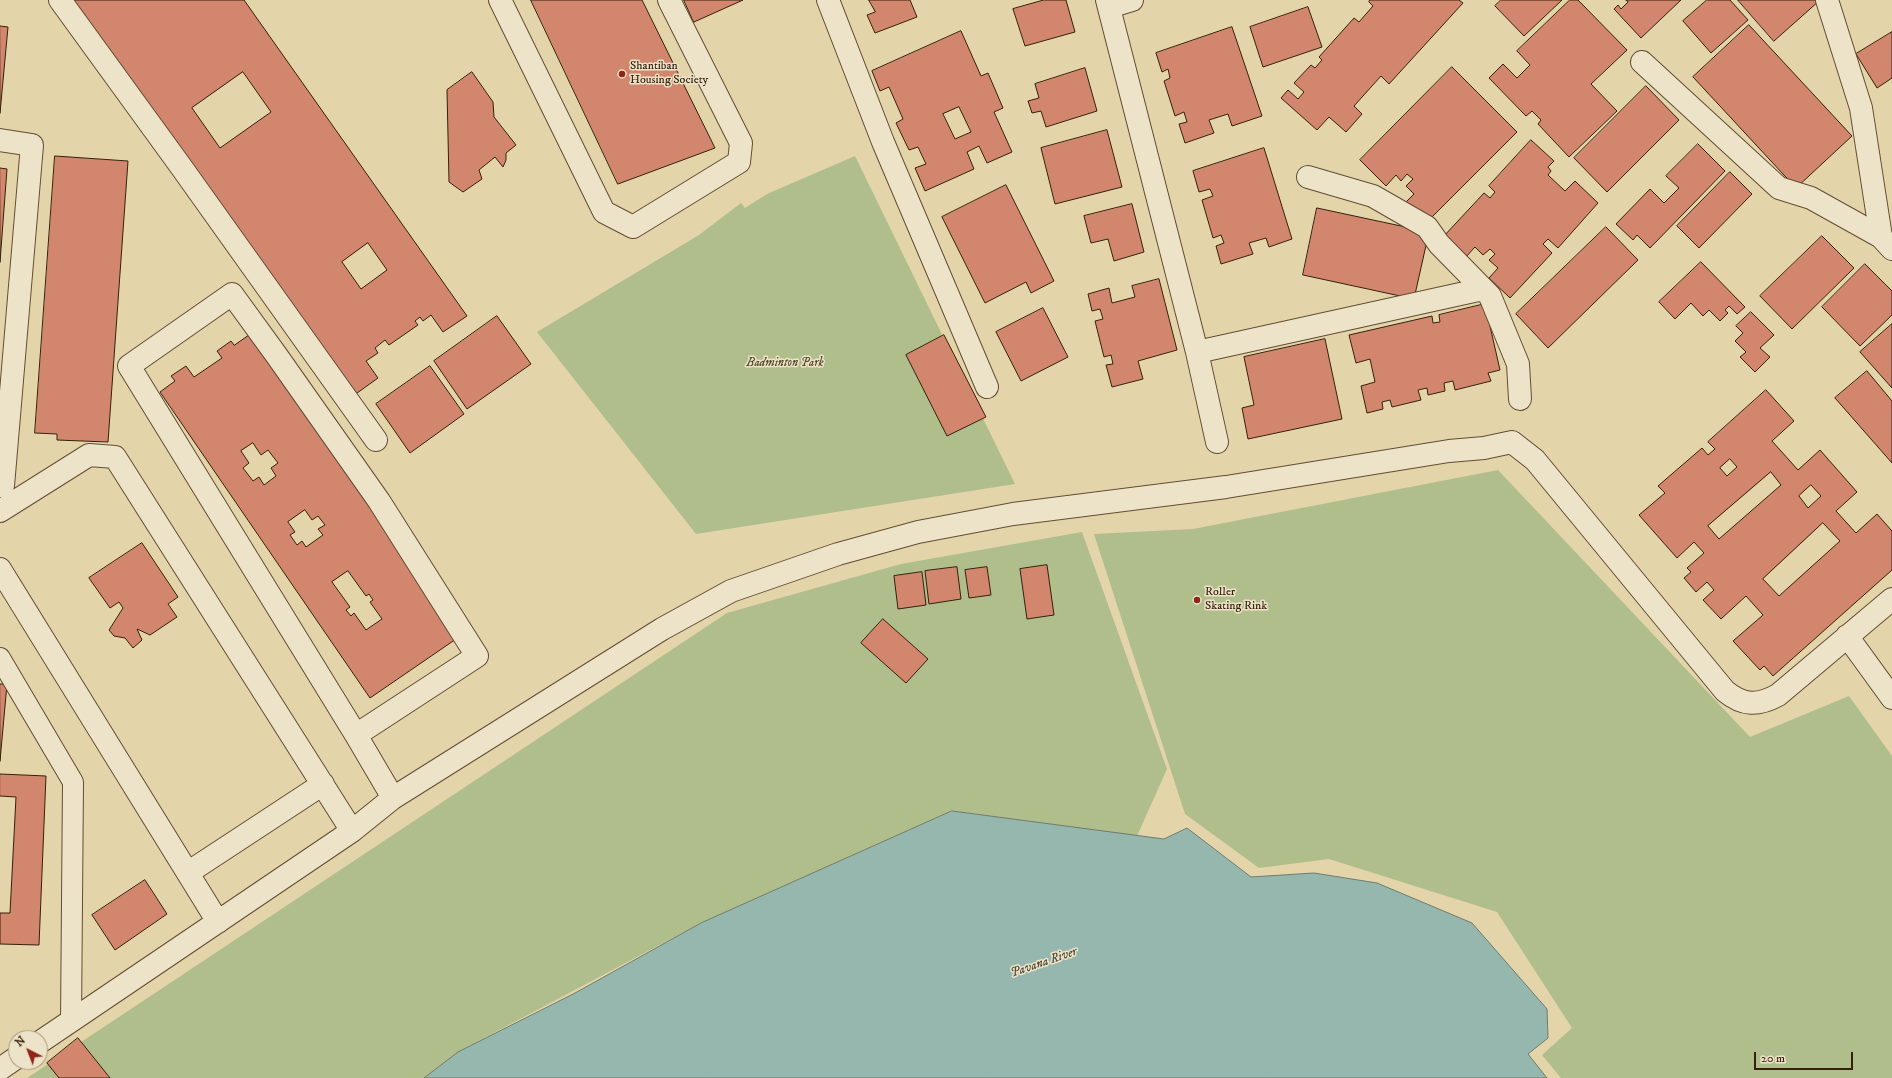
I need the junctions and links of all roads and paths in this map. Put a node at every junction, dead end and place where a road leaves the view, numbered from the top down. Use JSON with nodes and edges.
{"nodes":[{"id":1,"x":60,"y":0,"type":"edge"},
{"id":2,"x":500,"y":0,"type":"edge"},
{"id":3,"x":669,"y":0,"type":"edge"},
{"id":4,"x":828,"y":0,"type":"edge"},
{"id":5,"x":1132,"y":0,"type":"edge"},
{"id":6,"x":1827,"y":0,"type":"edge"},
{"id":7,"x":1108,"y":4,"type":"edge"},
{"id":8,"x":1642,"y":62,"type":"dead end"},
{"id":9,"x":0,"y":140,"type":"edge"},
{"id":10,"x":1308,"y":178,"type":"dead end"},
{"id":11,"x":1887,"y":243,"type":"edge"},
{"id":12,"x":1483,"y":288,"type":"junction"},
{"id":13,"x":1197,"y":352,"type":"junction"},
{"id":14,"x":987,"y":387,"type":"dead end"},
{"id":15,"x":1520,"y":399,"type":"dead end"},
{"id":16,"x":376,"y":440,"type":"dead end"},
{"id":17,"x":1217,"y":442,"type":"dead end"},
{"id":18,"x":0,"y":486,"type":"edge"},
{"id":19,"x":0,"y":511,"type":"edge"},
{"id":20,"x":0,"y":569,"type":"edge"},
{"id":21,"x":1892,"y":599,"type":"edge"},
{"id":22,"x":1847,"y":636,"type":"junction"},
{"id":23,"x":0,"y":658,"type":"edge"},
{"id":24,"x":1892,"y":698,"type":"edge"},
{"id":25,"x":356,"y":735,"type":"junction"},
{"id":26,"x":323,"y":784,"type":"junction"},
{"id":27,"x":393,"y":798,"type":"junction"},
{"id":28,"x":352,"y":830,"type":"junction"},
{"id":29,"x":189,"y":872,"type":"junction"},
{"id":30,"x":218,"y":922,"type":"junction"},
{"id":31,"x":71,"y":1021,"type":"junction"},
{"id":32,"x":48,"y":1037,"type":"edge"}],
"edges":[{"from":1,"to":16,"type":"street"},
{"from":2,"to":3,"type":"street"},
{"from":4,"to":14,"type":"street"},
{"from":5,"to":7,"type":"street"},
{"from":6,"to":11,"type":"street"},
{"from":7,"to":13,"type":"street"},
{"from":8,"to":11,"type":"street"},
{"from":9,"to":18,"type":"street"},
{"from":10,"to":12,"type":"street"},
{"from":12,"to":13,"type":"street"},
{"from":12,"to":15,"type":"street"},
{"from":13,"to":17,"type":"street"},
{"from":19,"to":26,"type":"street"},
{"from":20,"to":29,"type":"street"},
{"from":21,"to":22,"type":"street"},
{"from":22,"to":24,"type":"street"},
{"from":22,"to":27,"type":"street"},
{"from":23,"to":31,"type":"lane"},
{"from":25,"to":25,"type":"street"},
{"from":25,"to":27,"type":"street"},
{"from":26,"to":28,"type":"street"},
{"from":26,"to":29,"type":"street"},
{"from":27,"to":28,"type":"street"},
{"from":28,"to":30,"type":"street"},
{"from":29,"to":30,"type":"street"},
{"from":30,"to":31,"type":"street"},
{"from":31,"to":32,"type":"street"}]}
